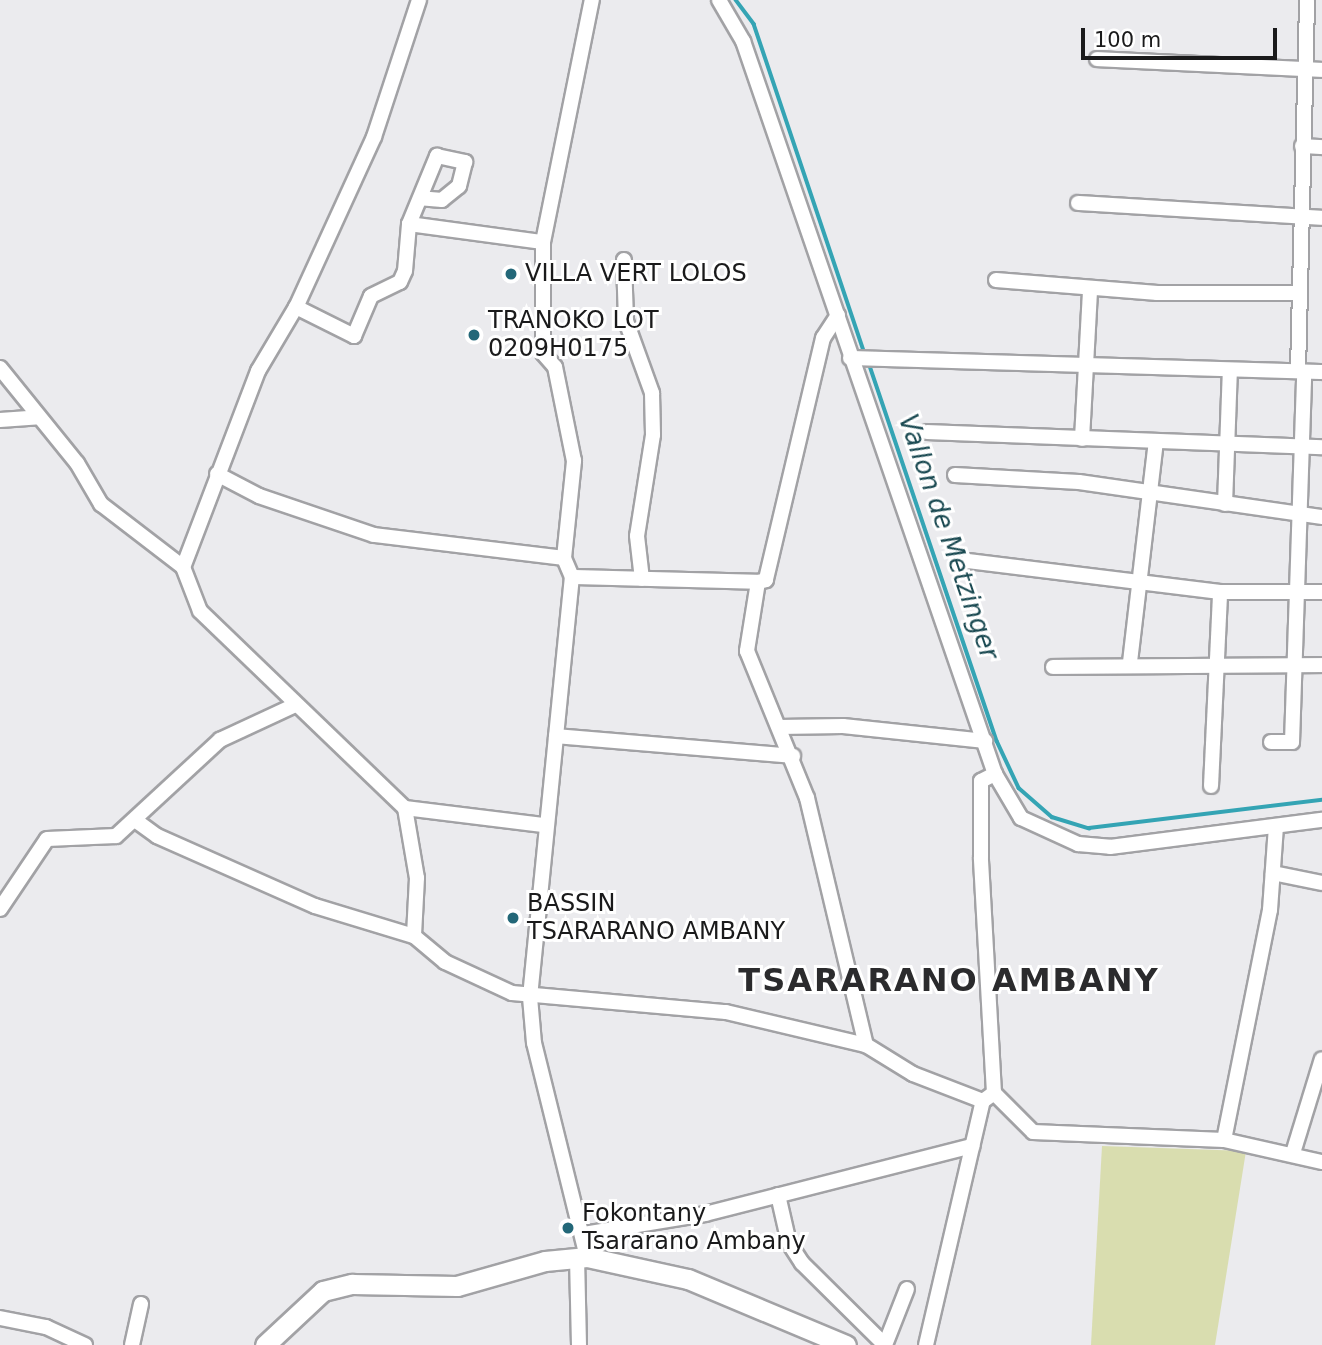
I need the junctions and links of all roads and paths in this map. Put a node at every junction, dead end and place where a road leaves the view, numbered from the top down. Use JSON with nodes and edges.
{"nodes":[{"id":1,"x":419,"y":0,"type":"edge"},
{"id":2,"x":592,"y":0,"type":"edge"},
{"id":3,"x":719,"y":0,"type":"edge"},
{"id":4,"x":1307,"y":0,"type":"edge"},
{"id":5,"x":1097,"y":59,"type":"dead end"},
{"id":6,"x":1302,"y":70,"type":"junction"},
{"id":7,"x":1322,"y":70,"type":"edge"},
{"id":8,"x":1302,"y":146,"type":"junction"},
{"id":9,"x":1322,"y":147,"type":"edge"},
{"id":10,"x":421,"y":198,"type":"dead end"},
{"id":11,"x":1078,"y":202,"type":"dead end"},
{"id":12,"x":1297,"y":217,"type":"junction"},
{"id":13,"x":1322,"y":218,"type":"edge"},
{"id":14,"x":409,"y":224,"type":"junction"},
{"id":15,"x":543,"y":242,"type":"junction"},
{"id":16,"x":624,"y":260,"type":"dead end"},
{"id":17,"x":996,"y":280,"type":"dead end"},
{"id":18,"x":1090,"y":290,"type":"junction"},
{"id":19,"x":1298,"y":293,"type":"junction"},
{"id":20,"x":296,"y":307,"type":"junction"},
{"id":21,"x":838,"y":315,"type":"junction"},
{"id":22,"x":850,"y":358,"type":"junction"},
{"id":23,"x":1086,"y":367,"type":"junction"},
{"id":24,"x":0,"y":368,"type":"edge"},
{"id":25,"x":1230,"y":370,"type":"junction"},
{"id":26,"x":1301,"y":371,"type":"junction"},
{"id":27,"x":1322,"y":372,"type":"edge"},
{"id":28,"x":39,"y":417,"type":"junction"},
{"id":29,"x":0,"y":420,"type":"edge"},
{"id":30,"x":927,"y":432,"type":"dead end"},
{"id":31,"x":1082,"y":439,"type":"junction"},
{"id":32,"x":1156,"y":442,"type":"junction"},
{"id":33,"x":1227,"y":442,"type":"junction"},
{"id":34,"x":1303,"y":447,"type":"junction"},
{"id":35,"x":1322,"y":447,"type":"edge"},
{"id":36,"x":217,"y":474,"type":"junction"},
{"id":37,"x":955,"y":475,"type":"dead end"},
{"id":38,"x":1148,"y":492,"type":"junction"},
{"id":39,"x":1225,"y":504,"type":"junction"},
{"id":40,"x":1300,"y":516,"type":"junction"},
{"id":41,"x":1322,"y":517,"type":"edge"},
{"id":42,"x":564,"y":558,"type":"junction"},
{"id":43,"x":968,"y":561,"type":"dead end"},
{"id":44,"x":183,"y":567,"type":"junction"},
{"id":45,"x":572,"y":577,"type":"junction"},
{"id":46,"x":642,"y":579,"type":"junction"},
{"id":47,"x":758,"y":582,"type":"junction"},
{"id":48,"x":1138,"y":583,"type":"junction"},
{"id":49,"x":1220,"y":592,"type":"junction"},
{"id":50,"x":1322,"y":592,"type":"edge"},
{"id":51,"x":1294,"y":593,"type":"junction"},
{"id":52,"x":1130,"y":662,"type":"junction"},
{"id":53,"x":1217,"y":664,"type":"junction"},
{"id":54,"x":1295,"y":664,"type":"junction"},
{"id":55,"x":1322,"y":665,"type":"edge"},
{"id":56,"x":1053,"y":667,"type":"dead end"},
{"id":57,"x":293,"y":706,"type":"junction"},
{"id":58,"x":779,"y":727,"type":"junction"},
{"id":59,"x":556,"y":736,"type":"junction"},
{"id":60,"x":985,"y":741,"type":"junction"},
{"id":61,"x":1270,"y":742,"type":"dead end"},
{"id":62,"x":793,"y":756,"type":"junction"},
{"id":63,"x":995,"y":774,"type":"junction"},
{"id":64,"x":1211,"y":786,"type":"dead end"},
{"id":65,"x":405,"y":808,"type":"junction"},
{"id":66,"x":135,"y":820,"type":"junction"},
{"id":67,"x":1322,"y":820,"type":"edge"},
{"id":68,"x":543,"y":825,"type":"junction"},
{"id":69,"x":1276,"y":826,"type":"junction"},
{"id":70,"x":1273,"y":873,"type":"junction"},
{"id":71,"x":1322,"y":883,"type":"edge"},
{"id":72,"x":0,"y":909,"type":"edge"},
{"id":73,"x":414,"y":936,"type":"junction"},
{"id":74,"x":530,"y":998,"type":"junction"},
{"id":75,"x":866,"y":1045,"type":"junction"},
{"id":76,"x":1322,"y":1059,"type":"edge"},
{"id":77,"x":988,"y":1097,"type":"junction"},
{"id":78,"x":1224,"y":1140,"type":"junction"},
{"id":79,"x":972,"y":1146,"type":"junction"},
{"id":80,"x":1293,"y":1153,"type":"junction"},
{"id":81,"x":1322,"y":1162,"type":"edge"},
{"id":82,"x":778,"y":1195,"type":"junction"},
{"id":83,"x":583,"y":1234,"type":"junction"},
{"id":84,"x":582,"y":1257,"type":"junction"},
{"id":85,"x":907,"y":1289,"type":"dead end"},
{"id":86,"x":141,"y":1304,"type":"dead end"},
{"id":87,"x":0,"y":1318,"type":"edge"},
{"id":88,"x":85,"y":1345,"type":"edge"},
{"id":89,"x":132,"y":1345,"type":"edge"},
{"id":90,"x":265,"y":1345,"type":"edge"},
{"id":91,"x":579,"y":1345,"type":"edge"},
{"id":92,"x":846,"y":1345,"type":"edge"},
{"id":93,"x":926,"y":1345,"type":"edge"}],
"edges":[{"from":1,"to":20,"type":"street"},
{"from":2,"to":15,"type":"street"},
{"from":3,"to":21,"type":"street"},
{"from":4,"to":6,"type":"street"},
{"from":5,"to":6,"type":"street"},
{"from":6,"to":7,"type":"street"},
{"from":6,"to":8,"type":"street"},
{"from":8,"to":9,"type":"street"},
{"from":8,"to":12,"type":"street"},
{"from":10,"to":14,"type":"street"},
{"from":11,"to":12,"type":"street"},
{"from":12,"to":13,"type":"street"},
{"from":12,"to":19,"type":"street"},
{"from":14,"to":15,"type":"street"},
{"from":14,"to":20,"type":"street"},
{"from":15,"to":42,"type":"street"},
{"from":16,"to":46,"type":"street"},
{"from":17,"to":18,"type":"street"},
{"from":18,"to":19,"type":"street"},
{"from":18,"to":23,"type":"street"},
{"from":19,"to":26,"type":"street"},
{"from":20,"to":36,"type":"street"},
{"from":21,"to":22,"type":"street"},
{"from":21,"to":47,"type":"street"},
{"from":22,"to":23,"type":"street"},
{"from":22,"to":60,"type":"street"},
{"from":23,"to":25,"type":"street"},
{"from":23,"to":31,"type":"street"},
{"from":24,"to":28,"type":"street"},
{"from":25,"to":26,"type":"street"},
{"from":25,"to":33,"type":"street"},
{"from":26,"to":27,"type":"street"},
{"from":26,"to":34,"type":"street"},
{"from":28,"to":29,"type":"street"},
{"from":28,"to":44,"type":"street"},
{"from":30,"to":31,"type":"street"},
{"from":31,"to":32,"type":"street"},
{"from":32,"to":33,"type":"street"},
{"from":32,"to":38,"type":"street"},
{"from":33,"to":34,"type":"street"},
{"from":33,"to":39,"type":"street"},
{"from":34,"to":35,"type":"street"},
{"from":34,"to":40,"type":"street"},
{"from":36,"to":42,"type":"street"},
{"from":36,"to":44,"type":"street"},
{"from":37,"to":38,"type":"street"},
{"from":38,"to":39,"type":"street"},
{"from":38,"to":48,"type":"street"},
{"from":39,"to":40,"type":"street"},
{"from":40,"to":41,"type":"street"},
{"from":40,"to":51,"type":"street"},
{"from":42,"to":45,"type":"street"},
{"from":43,"to":48,"type":"street"},
{"from":44,"to":57,"type":"street"},
{"from":45,"to":46,"type":"street"},
{"from":45,"to":59,"type":"street"},
{"from":46,"to":47,"type":"street"},
{"from":47,"to":58,"type":"street"},
{"from":48,"to":49,"type":"street"},
{"from":48,"to":52,"type":"street"},
{"from":49,"to":51,"type":"street"},
{"from":49,"to":53,"type":"street"},
{"from":50,"to":51,"type":"street"},
{"from":51,"to":54,"type":"street"},
{"from":52,"to":53,"type":"street"},
{"from":52,"to":56,"type":"street"},
{"from":53,"to":54,"type":"street"},
{"from":53,"to":64,"type":"street"},
{"from":54,"to":55,"type":"street"},
{"from":54,"to":61,"type":"street"},
{"from":57,"to":65,"type":"street"},
{"from":57,"to":66,"type":"street"},
{"from":58,"to":60,"type":"street"},
{"from":58,"to":62,"type":"street"},
{"from":59,"to":62,"type":"street"},
{"from":59,"to":68,"type":"street"},
{"from":60,"to":63,"type":"street"},
{"from":62,"to":75,"type":"street"},
{"from":63,"to":69,"type":"street"},
{"from":63,"to":77,"type":"street"},
{"from":65,"to":68,"type":"street"},
{"from":65,"to":73,"type":"street"},
{"from":66,"to":72,"type":"street"},
{"from":66,"to":73,"type":"street"},
{"from":67,"to":69,"type":"street"},
{"from":68,"to":74,"type":"street"},
{"from":69,"to":70,"type":"street"},
{"from":70,"to":71,"type":"street"},
{"from":70,"to":78,"type":"street"},
{"from":73,"to":74,"type":"street"},
{"from":74,"to":75,"type":"street"},
{"from":74,"to":83,"type":"street"},
{"from":75,"to":77,"type":"street"},
{"from":76,"to":80,"type":"street"},
{"from":77,"to":78,"type":"street"},
{"from":77,"to":79,"type":"street"},
{"from":78,"to":80,"type":"street"},
{"from":79,"to":82,"type":"street"},
{"from":79,"to":93,"type":"street"},
{"from":80,"to":81,"type":"street"},
{"from":82,"to":83,"type":"street"},
{"from":82,"to":85,"type":"street"},
{"from":83,"to":84,"type":"street"},
{"from":84,"to":90,"type":"street"},
{"from":84,"to":91,"type":"street"},
{"from":84,"to":92,"type":"street"},
{"from":86,"to":89,"type":"street"},
{"from":87,"to":88,"type":"street"}]}
